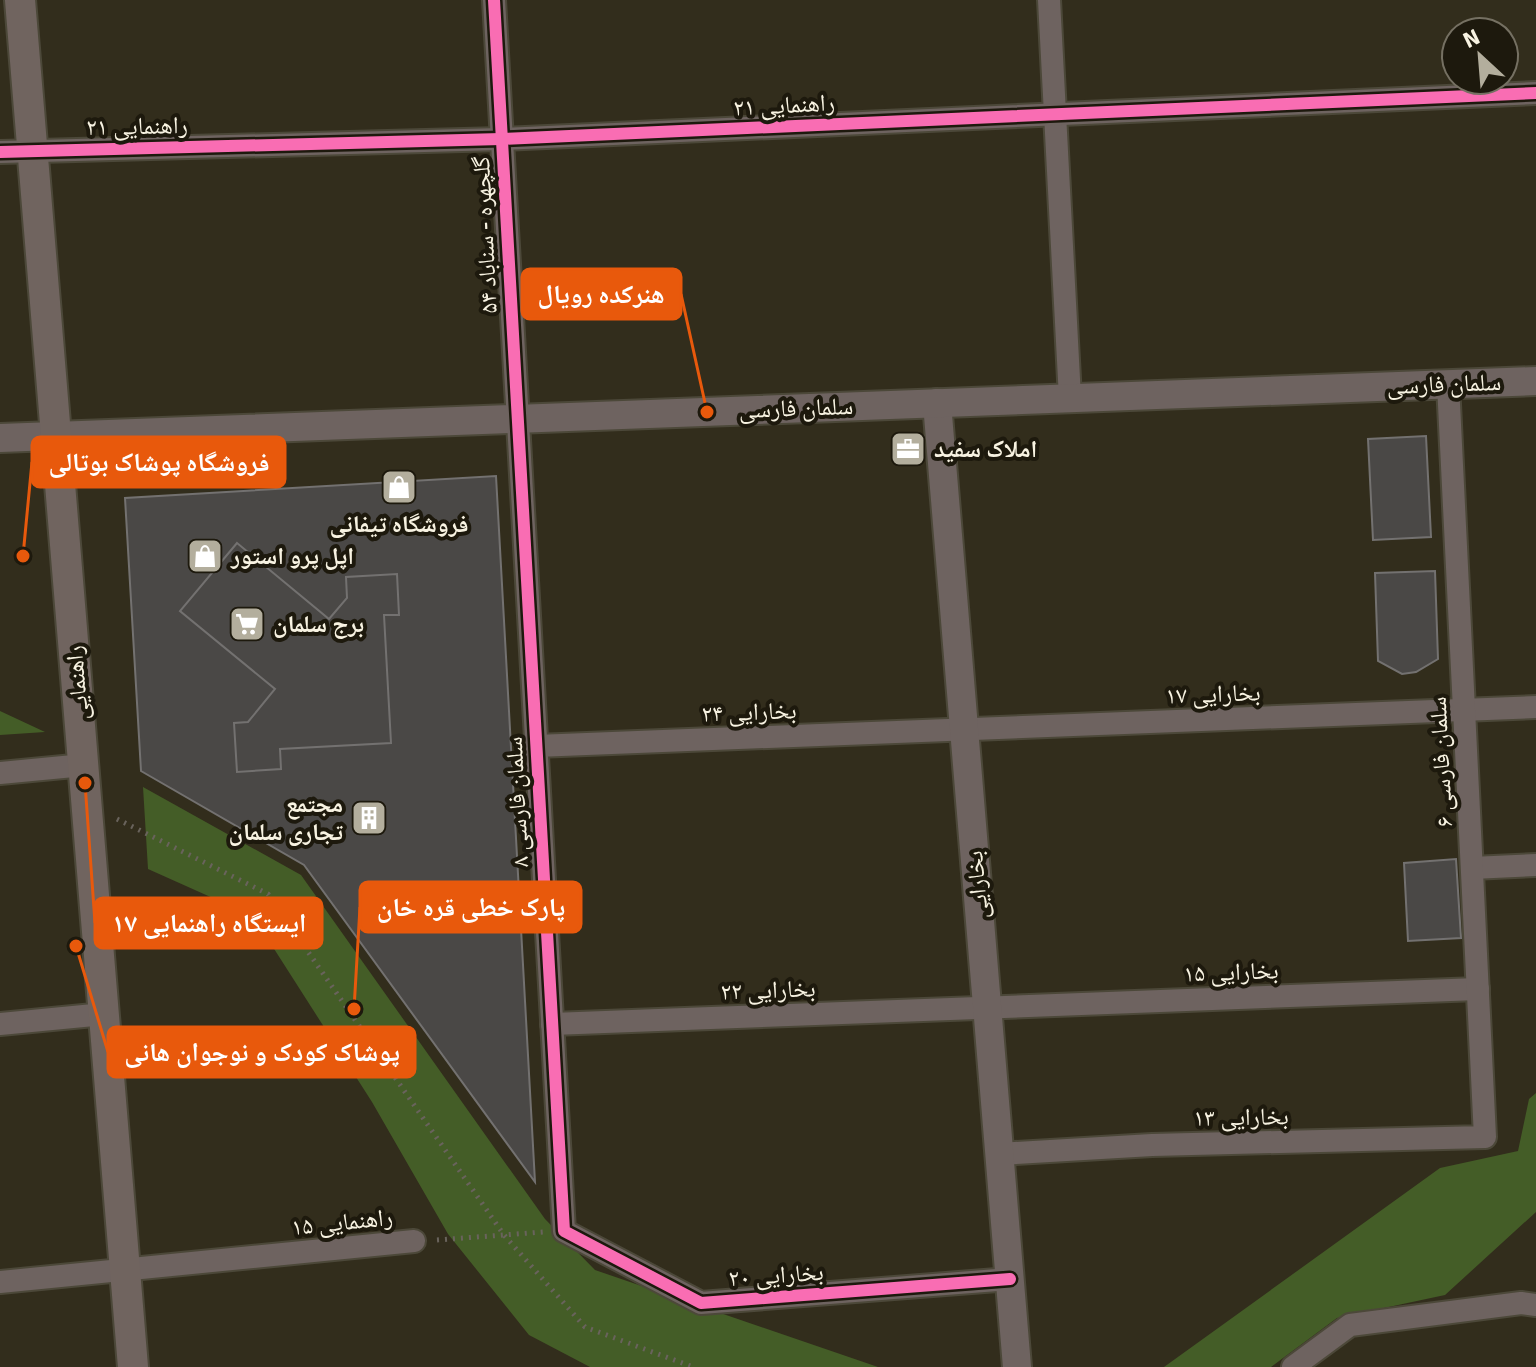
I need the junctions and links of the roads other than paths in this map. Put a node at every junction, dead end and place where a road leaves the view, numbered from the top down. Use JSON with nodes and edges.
{"nodes":[{"id":1,"x":20,"y":0,"type":"edge"},
{"id":2,"x":494,"y":0,"type":"edge"},
{"id":3,"x":1049,"y":0,"type":"edge"},
{"id":4,"x":1536,"y":93,"type":"edge"},
{"id":5,"x":1055,"y":115,"type":"junction"},
{"id":6,"x":501,"y":139,"type":"junction"},
{"id":7,"x":33,"y":151,"type":"junction"},
{"id":8,"x":0,"y":152,"type":"edge"},
{"id":9,"x":1536,"y":381,"type":"edge"},
{"id":10,"x":1448,"y":384,"type":"junction"},
{"id":11,"x":1070,"y":398,"type":"junction"},
{"id":12,"x":937,"y":403,"type":"junction"},
{"id":13,"x":517,"y":419,"type":"junction"},
{"id":14,"x":57,"y":436,"type":"junction"},
{"id":15,"x":0,"y":438,"type":"edge"},
{"id":16,"x":1536,"y":707,"type":"edge"},
{"id":17,"x":1464,"y":710,"type":"junction"},
{"id":18,"x":963,"y":730,"type":"junction"},
{"id":19,"x":536,"y":746,"type":"junction"},
{"id":20,"x":84,"y":765,"type":"junction"},
{"id":21,"x":0,"y":773,"type":"edge"},
{"id":22,"x":1536,"y":865,"type":"edge"},
{"id":23,"x":1472,"y":868,"type":"junction"},
{"id":24,"x":1478,"y":989,"type":"junction"},
{"id":25,"x":987,"y":1008,"type":"junction"},
{"id":26,"x":104,"y":1014,"type":"junction"},
{"id":27,"x":0,"y":1024,"type":"edge"},
{"id":28,"x":552,"y":1024,"type":"junction"},
{"id":29,"x":1485,"y":1137,"type":"joint"},
{"id":30,"x":999,"y":1154,"type":"junction"},
{"id":31,"x":564,"y":1231,"type":"joint"},
{"id":32,"x":414,"y":1241,"type":"road end"},
{"id":33,"x":125,"y":1270,"type":"junction"},
{"id":34,"x":1010,"y":1279,"type":"junction"},
{"id":35,"x":0,"y":1282,"type":"edge"},
{"id":36,"x":1536,"y":1305,"type":"edge"},
{"id":37,"x":133,"y":1367,"type":"edge"},
{"id":38,"x":1017,"y":1367,"type":"edge"},
{"id":39,"x":1293,"y":1367,"type":"edge"}],
"edges":[{"from":1,"to":7,"type":"main road","name":"راهنمایی"},
{"from":2,"to":6,"type":"street","name":"گلچهره - سناباد ۵۴"},
{"from":3,"to":5,"type":"street"},
{"from":4,"to":5,"type":"street","name":"راهنمایی ۲۱"},
{"from":5,"to":6,"type":"street","name":"راهنمایی ۲۱"},
{"from":5,"to":11,"type":"street"},
{"from":6,"to":7,"type":"street","name":"راهنمایی ۲۱"},
{"from":6,"to":13,"type":"street","name":"گلچهره - سناباد ۵۴"},
{"from":7,"to":8,"type":"street","name":"راهنمایی ۲۱"},
{"from":7,"to":14,"type":"main road","name":"راهنمایی"},
{"from":9,"to":10,"type":"street","name":"سلمان فارسی"},
{"from":10,"to":11,"type":"street","name":"سلمان فارسی"},
{"from":10,"to":17,"type":"street","name":"سلمان فارسی ۶"},
{"from":11,"to":12,"type":"street","name":"سلمان فارسی"},
{"from":12,"to":13,"type":"street","name":"سلمان فارسی"},
{"from":12,"to":18,"type":"street","name":"بخارایی"},
{"from":13,"to":14,"type":"street","name":"سلمان فارسی"},
{"from":13,"to":19,"type":"street","name":"سلمان فارسی ۸"},
{"from":14,"to":15,"type":"street","name":"سلمان فارسی"},
{"from":14,"to":20,"type":"main road","name":"راهنمایی"},
{"from":16,"to":17,"type":"street","name":"بخارایی ۱۷"},
{"from":17,"to":18,"type":"street","name":"بخارایی ۱۷"},
{"from":17,"to":23,"type":"street","name":"سلمان فارسی ۶"},
{"from":18,"to":19,"type":"street","name":"بخارایی ۲۴"},
{"from":18,"to":25,"type":"street","name":"بخارایی"},
{"from":19,"to":28,"type":"street","name":"سلمان فارسی ۸"},
{"from":20,"to":21,"type":"street"},
{"from":20,"to":26,"type":"main road","name":"راهنمایی"},
{"from":22,"to":23,"type":"street"},
{"from":23,"to":24,"type":"street","name":"سلمان فارسی ۶"},
{"from":24,"to":25,"type":"street","name":"بخارایی ۱۵"},
{"from":24,"to":29,"type":"street","name":"سلمان فارسی ۶"},
{"from":25,"to":28,"type":"street","name":"بخارایی ۲۲"},
{"from":25,"to":30,"type":"street","name":"بخارایی"},
{"from":26,"to":27,"type":"street"},
{"from":26,"to":33,"type":"main road","name":"راهنمایی"},
{"from":28,"to":31,"type":"street","name":"سلمان فارسی ۸"},
{"from":29,"to":30,"type":"street","name":"بخارایی ۱۳"},
{"from":30,"to":34,"type":"street","name":"بخارایی"},
{"from":31,"to":34,"type":"street","name":"بخارایی ۲۰"},
{"from":32,"to":33,"type":"street","name":"راهنمایی ۱۵"},
{"from":33,"to":35,"type":"street","name":"راهنمایی ۱۵"},
{"from":33,"to":37,"type":"main road","name":"راهنمایی"},
{"from":34,"to":38,"type":"street","name":"بخارایی"},
{"from":36,"to":39,"type":"street"}]}
